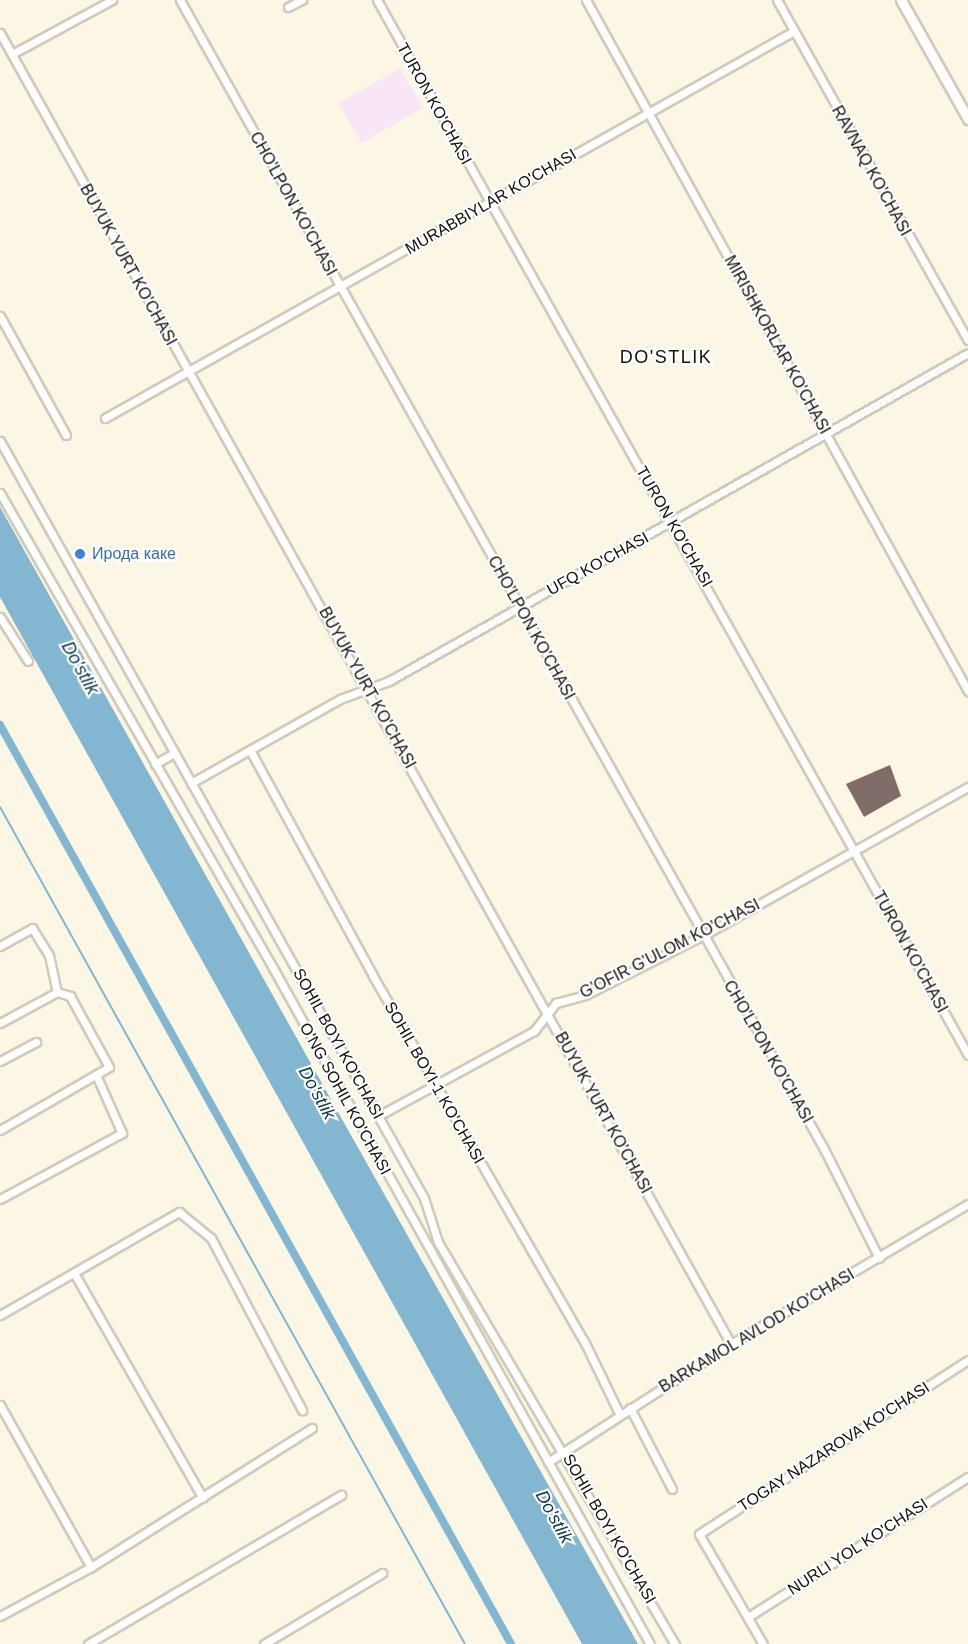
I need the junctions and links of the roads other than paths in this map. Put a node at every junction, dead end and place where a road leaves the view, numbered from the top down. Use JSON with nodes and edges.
{"nodes":[{"id":1,"x":112,"y":0,"type":"edge"},
{"id":2,"x":180,"y":0,"type":"edge"},
{"id":3,"x":302,"y":0,"type":"edge"},
{"id":4,"x":377,"y":0,"type":"edge"},
{"id":5,"x":585,"y":0,"type":"edge"},
{"id":6,"x":777,"y":0,"type":"edge"},
{"id":7,"x":901,"y":0,"type":"edge"},
{"id":8,"x":288,"y":7,"type":"dead end"},
{"id":9,"x":794,"y":31,"type":"junction"},
{"id":10,"x":0,"y":33,"type":"edge"},
{"id":11,"x":12,"y":54,"type":"junction"},
{"id":12,"x":649,"y":112,"type":"junction"},
{"id":13,"x":968,"y":119,"type":"edge"},
{"id":14,"x":490,"y":201,"type":"junction"},
{"id":15,"x":340,"y":288,"type":"junction"},
{"id":16,"x":0,"y":316,"type":"edge"},
{"id":17,"x":968,"y":340,"type":"edge"},
{"id":18,"x":968,"y":353,"type":"edge"},
{"id":19,"x":187,"y":371,"type":"junction"},
{"id":20,"x":105,"y":418,"type":"dead end"},
{"id":21,"x":825,"y":434,"type":"junction"},
{"id":22,"x":66,"y":435,"type":"dead end"},
{"id":23,"x":0,"y":441,"type":"edge"},
{"id":24,"x":0,"y":493,"type":"edge"},
{"id":25,"x":670,"y":523,"type":"junction"},
{"id":26,"x":519,"y":608,"type":"junction"},
{"id":27,"x":0,"y":617,"type":"edge"},
{"id":28,"x":28,"y":661,"type":"dead end"},
{"id":29,"x":369,"y":689,"type":"junction"},
{"id":30,"x":968,"y":691,"type":"edge"},
{"id":31,"x":250,"y":750,"type":"junction"},
{"id":32,"x":174,"y":753,"type":"junction"},
{"id":33,"x":155,"y":764,"type":"junction"},
{"id":34,"x":191,"y":783,"type":"junction"},
{"id":35,"x":968,"y":787,"type":"edge"},
{"id":36,"x":854,"y":852,"type":"junction"},
{"id":37,"x":704,"y":935,"type":"junction"},
{"id":38,"x":0,"y":946,"type":"edge"},
{"id":39,"x":57,"y":992,"type":"junction"},
{"id":40,"x":547,"y":1012,"type":"junction"},
{"id":41,"x":0,"y":1023,"type":"edge"},
{"id":42,"x":36,"y":1042,"type":"dead end"},
{"id":43,"x":968,"y":1055,"type":"edge"},
{"id":44,"x":0,"y":1061,"type":"edge"},
{"id":45,"x":96,"y":1075,"type":"junction"},
{"id":46,"x":437,"y":1082,"type":"junction"},
{"id":47,"x":378,"y":1116,"type":"junction"},
{"id":48,"x":0,"y":1130,"type":"edge"},
{"id":49,"x":0,"y":1199,"type":"edge"},
{"id":50,"x":968,"y":1204,"type":"edge"},
{"id":51,"x":879,"y":1257,"type":"junction"},
{"id":52,"x":74,"y":1273,"type":"junction"},
{"id":53,"x":0,"y":1315,"type":"edge"},
{"id":54,"x":731,"y":1344,"type":"junction"},
{"id":55,"x":968,"y":1360,"type":"edge"},
{"id":56,"x":0,"y":1405,"type":"edge"},
{"id":57,"x":630,"y":1408,"type":"junction"},
{"id":58,"x":302,"y":1410,"type":"dead end"},
{"id":59,"x":620,"y":1415,"type":"junction"},
{"id":60,"x":312,"y":1428,"type":"dead end"},
{"id":61,"x":565,"y":1451,"type":"junction"},
{"id":62,"x":548,"y":1462,"type":"junction"},
{"id":63,"x":968,"y":1477,"type":"edge"},
{"id":64,"x":672,"y":1489,"type":"dead end"},
{"id":65,"x":341,"y":1495,"type":"dead end"},
{"id":66,"x":203,"y":1498,"type":"junction"},
{"id":67,"x":91,"y":1567,"type":"junction"},
{"id":68,"x":382,"y":1573,"type":"dead end"},
{"id":69,"x":0,"y":1616,"type":"edge"},
{"id":70,"x":748,"y":1617,"type":"junction"},
{"id":71,"x":88,"y":1644,"type":"edge"},
{"id":72,"x":264,"y":1644,"type":"edge"},
{"id":73,"x":650,"y":1644,"type":"edge"},
{"id":74,"x":675,"y":1644,"type":"edge"},
{"id":75,"x":763,"y":1644,"type":"edge"}],
"edges":[{"from":1,"to":11,"type":"street"},
{"from":2,"to":15,"type":"street","name":"CHO'LPON KO'CHASI"},
{"from":3,"to":8,"type":"street"},
{"from":4,"to":14,"type":"street","name":"TURON KO'CHASI"},
{"from":5,"to":12,"type":"street","name":"MIRISHKORLAR KO'CHASI"},
{"from":6,"to":9,"type":"street","name":"RAVNAQ KO'CHASI"},
{"from":7,"to":13,"type":"main road"},
{"from":9,"to":12,"type":"street","name":"MURABBIYLAR KO'CHASI"},
{"from":9,"to":17,"type":"street","name":"RAVNAQ KO'CHASI"},
{"from":10,"to":11,"type":"street","name":"BUYUK YURT KO'CHASI"},
{"from":11,"to":19,"type":"street","name":"BUYUK YURT KO'CHASI"},
{"from":12,"to":14,"type":"street","name":"MURABBIYLAR KO'CHASI"},
{"from":12,"to":21,"type":"street","name":"MIRISHKORLAR KO'CHASI"},
{"from":14,"to":15,"type":"street","name":"MURABBIYLAR KO'CHASI"},
{"from":14,"to":25,"type":"street","name":"TURON KO'CHASI"},
{"from":15,"to":19,"type":"street","name":"MURABBIYLAR KO'CHASI"},
{"from":15,"to":26,"type":"street","name":"CHO'LPON KO'CHASI"},
{"from":16,"to":22,"type":"street"},
{"from":18,"to":21,"type":"street","name":"UFQ KO'CHASI"},
{"from":19,"to":20,"type":"street","name":"MURABBIYLAR KO'CHASI"},
{"from":19,"to":29,"type":"street","name":"BUYUK YURT KO'CHASI"},
{"from":21,"to":25,"type":"street","name":"UFQ KO'CHASI"},
{"from":21,"to":30,"type":"street","name":"MIRISHKORLAR KO'CHASI"},
{"from":23,"to":32,"type":"street","name":"SOHIL BOYI KO'CHASI"},
{"from":24,"to":33,"type":"street","name":"O'NG SOHIL KO'CHASI"},
{"from":25,"to":26,"type":"street","name":"UFQ KO'CHASI"},
{"from":25,"to":36,"type":"street","name":"TURON KO'CHASI"},
{"from":26,"to":29,"type":"street","name":"UFQ KO'CHASI"},
{"from":26,"to":37,"type":"street","name":"CHO'LPON KO'CHASI"},
{"from":27,"to":28,"type":"street"},
{"from":29,"to":31,"type":"street","name":"UFQ KO'CHASI"},
{"from":29,"to":40,"type":"street","name":"BUYUK YURT KO'CHASI"},
{"from":31,"to":34,"type":"street","name":"UFQ KO'CHASI"},
{"from":31,"to":46,"type":"street","name":"SOHIL BOYI-1 KO'CHASI"},
{"from":32,"to":33,"type":"street"},
{"from":32,"to":34,"type":"street","name":"SOHIL BOYI KO'CHASI"},
{"from":33,"to":62,"type":"street","name":"O'NG SOHIL KO'CHASI"},
{"from":34,"to":47,"type":"street","name":"SOHIL BOYI KO'CHASI"},
{"from":35,"to":36,"type":"street","name":"G'OFIR G'ULOM KO'CHASI"},
{"from":36,"to":37,"type":"street","name":"G'OFIR G'ULOM KO'CHASI"},
{"from":36,"to":43,"type":"street","name":"TURON KO'CHASI"},
{"from":37,"to":40,"type":"street","name":"G'OFIR G'ULOM KO'CHASI"},
{"from":37,"to":51,"type":"street","name":"CHO'LPON KO'CHASI"},
{"from":38,"to":39,"type":"street"},
{"from":39,"to":41,"type":"street"},
{"from":39,"to":45,"type":"street"},
{"from":40,"to":46,"type":"street","name":"G'OFIR G'ULOM KO'CHASI"},
{"from":40,"to":54,"type":"street","name":"BUYUK YURT KO'CHASI"},
{"from":42,"to":44,"type":"street"},
{"from":45,"to":48,"type":"street"},
{"from":45,"to":49,"type":"street"},
{"from":46,"to":47,"type":"street","name":"G'OFIR G'ULOM KO'CHASI"},
{"from":46,"to":59,"type":"street","name":"SOHIL BOYI-1 KO'CHASI"},
{"from":47,"to":61,"type":"street","name":"SOHIL BOYI KO'CHASI"},
{"from":50,"to":51,"type":"street","name":"BARKAMOL AVLOD KO'CHASI"},
{"from":51,"to":54,"type":"street","name":"BARKAMOL AVLOD KO'CHASI"},
{"from":52,"to":53,"type":"street"},
{"from":52,"to":58,"type":"street"},
{"from":52,"to":66,"type":"street"},
{"from":54,"to":57,"type":"street","name":"BARKAMOL AVLOD KO'CHASI"},
{"from":55,"to":70,"type":"street","name":"TOGAY NAZAROVA KO'CHASI"},
{"from":56,"to":67,"type":"street"},
{"from":57,"to":59,"type":"street","name":"BARKAMOL AVLOD KO'CHASI"},
{"from":57,"to":64,"type":"street"},
{"from":59,"to":61,"type":"street","name":"BARKAMOL AVLOD KO'CHASI"},
{"from":60,"to":66,"type":"street"},
{"from":61,"to":62,"type":"street","name":"BARKAMOL AVLOD KO'CHASI"},
{"from":61,"to":74,"type":"street","name":"SOHIL BOYI KO'CHASI"},
{"from":62,"to":73,"type":"street","name":"O'NG SOHIL KO'CHASI"},
{"from":63,"to":70,"type":"street","name":"NURLI YOL KO'CHASI"},
{"from":65,"to":71,"type":"street"},
{"from":66,"to":67,"type":"street"},
{"from":67,"to":69,"type":"street"},
{"from":68,"to":72,"type":"street"},
{"from":70,"to":75,"type":"street"}]}
